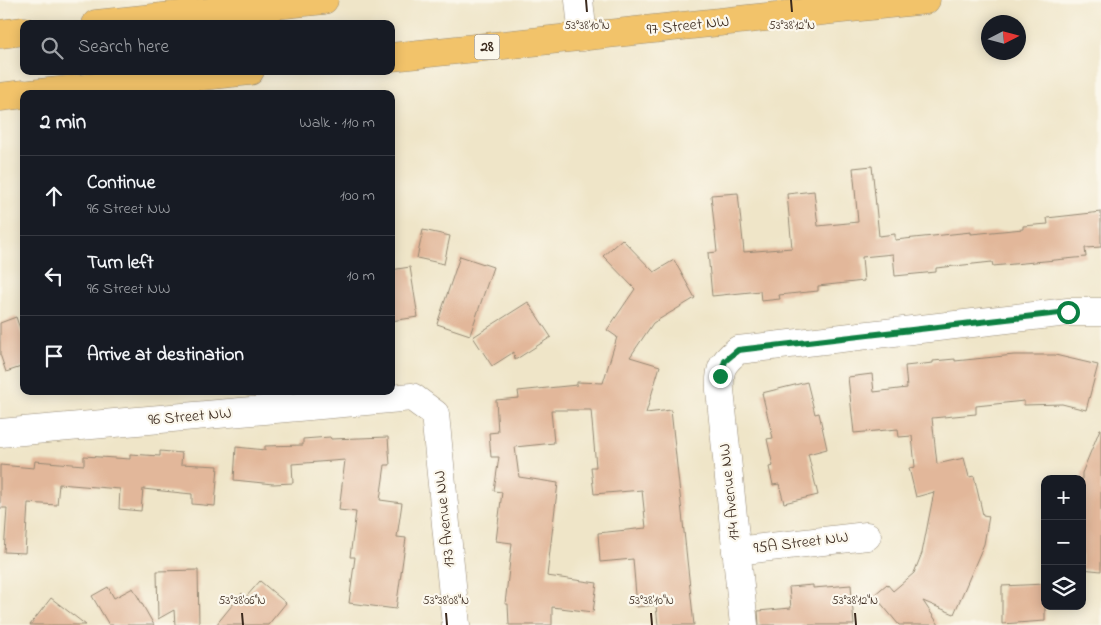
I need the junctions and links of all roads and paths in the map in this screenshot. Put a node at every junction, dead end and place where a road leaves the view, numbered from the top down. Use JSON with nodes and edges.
{"nodes":[{"id":1,"x":324,"y":0,"type":"edge"},
{"id":2,"x":579,"y":0,"type":"edge"},
{"id":3,"x":926,"y":0,"type":"edge"},
{"id":4,"x":134,"y":20,"type":"edge"},
{"id":5,"x":20,"y":32,"type":"edge"},
{"id":6,"x":0,"y":34,"type":"edge"},
{"id":7,"x":583,"y":37,"type":"junction"},
{"id":8,"x":395,"y":57,"type":"edge"},
{"id":9,"x":212,"y":75,"type":"edge"},
{"id":10,"x":68,"y":90,"type":"edge"},
{"id":11,"x":20,"y":94,"type":"edge"},
{"id":12,"x":0,"y":97,"type":"edge"},
{"id":13,"x":1101,"y":312,"type":"edge"},
{"id":14,"x":435,"y":414,"type":"joint"},
{"id":15,"x":0,"y":433,"type":"edge"},
{"id":16,"x":867,"y":536,"type":"dead end"},
{"id":17,"x":736,"y":551,"type":"junction"},
{"id":18,"x":456,"y":625,"type":"edge"},
{"id":19,"x":744,"y":625,"type":"edge"}],
"edges":[{"from":1,"to":4,"type":"main road"},
{"from":2,"to":7,"type":"street"},
{"from":3,"to":7,"type":"main road","name":"97 Street NW"},
{"from":5,"to":6,"type":"main road"},
{"from":7,"to":8,"type":"main road","name":"97 Street NW","number":"28"},
{"from":9,"to":10,"type":"main road"},
{"from":11,"to":12,"type":"main road"},
{"from":13,"to":17,"type":"street","name":"174 Avenue NW"},
{"from":14,"to":15,"type":"street","name":"96 Street NW"},
{"from":14,"to":18,"type":"street","name":"173 Avenue NW"},
{"from":16,"to":17,"type":"street","name":"95A Street NW"},
{"from":17,"to":19,"type":"street","name":"174 Avenue NW"}]}
